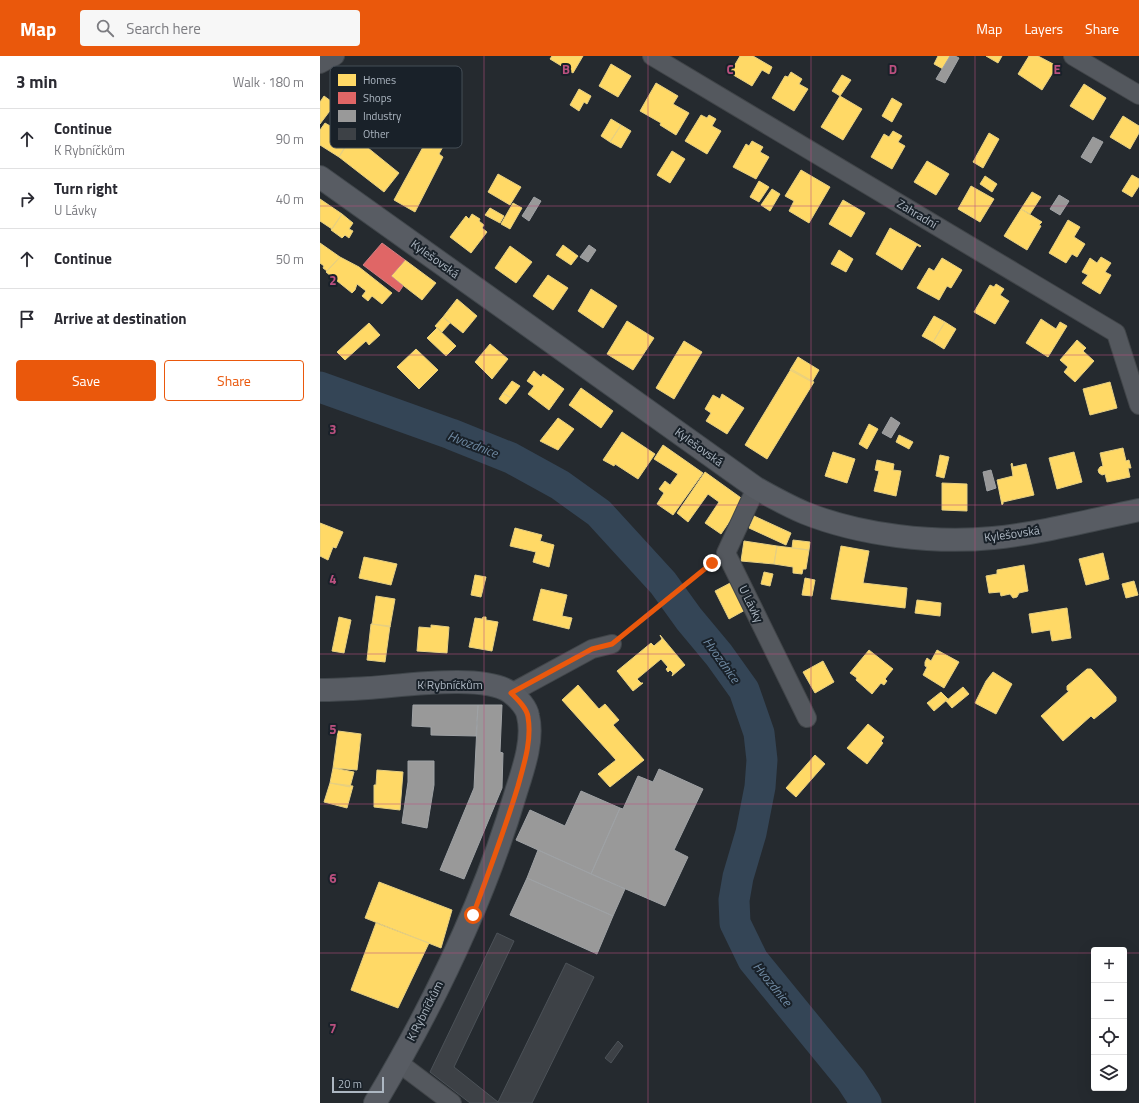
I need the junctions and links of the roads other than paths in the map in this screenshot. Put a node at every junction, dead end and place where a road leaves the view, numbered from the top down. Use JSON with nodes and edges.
{"nodes":[{"id":1,"x":335,"y":56,"type":"edge"},
{"id":2,"x":652,"y":56,"type":"edge"},
{"id":3,"x":1072,"y":56,"type":"edge"},
{"id":4,"x":320,"y":64,"type":"edge"},
{"id":5,"x":1139,"y":95,"type":"edge"},
{"id":6,"x":320,"y":177,"type":"edge"},
{"id":7,"x":1139,"y":405,"type":"edge"},
{"id":8,"x":756,"y":488,"type":"junction"},
{"id":9,"x":1139,"y":510,"type":"edge"},
{"id":10,"x":612,"y":644,"type":"road end"},
{"id":11,"x":320,"y":690,"type":"edge"},
{"id":12,"x":511,"y":693,"type":"junction"},
{"id":13,"x":807,"y":718,"type":"dead end"},
{"id":14,"x":399,"y":1063,"type":"junction"},
{"id":15,"x":375,"y":1103,"type":"edge"},
{"id":16,"x":452,"y":1103,"type":"edge"}],
"edges":[{"from":1,"to":4,"type":"street"},
{"from":2,"to":7,"type":"street","name":"Zahradní"},
{"from":3,"to":5,"type":"street"},
{"from":6,"to":8,"type":"main road","name":"Kylešovská"},
{"from":8,"to":9,"type":"main road","name":"Kylešovská"},
{"from":8,"to":13,"type":"street","name":"U Lávky"},
{"from":10,"to":12,"type":"street"},
{"from":11,"to":12,"type":"main road","name":"K Rybníčkům"},
{"from":12,"to":14,"type":"main road","name":"K Rybníčkům"},
{"from":14,"to":15,"type":"main road","name":"K Rybníčkům"},
{"from":14,"to":16,"type":"street"}]}
